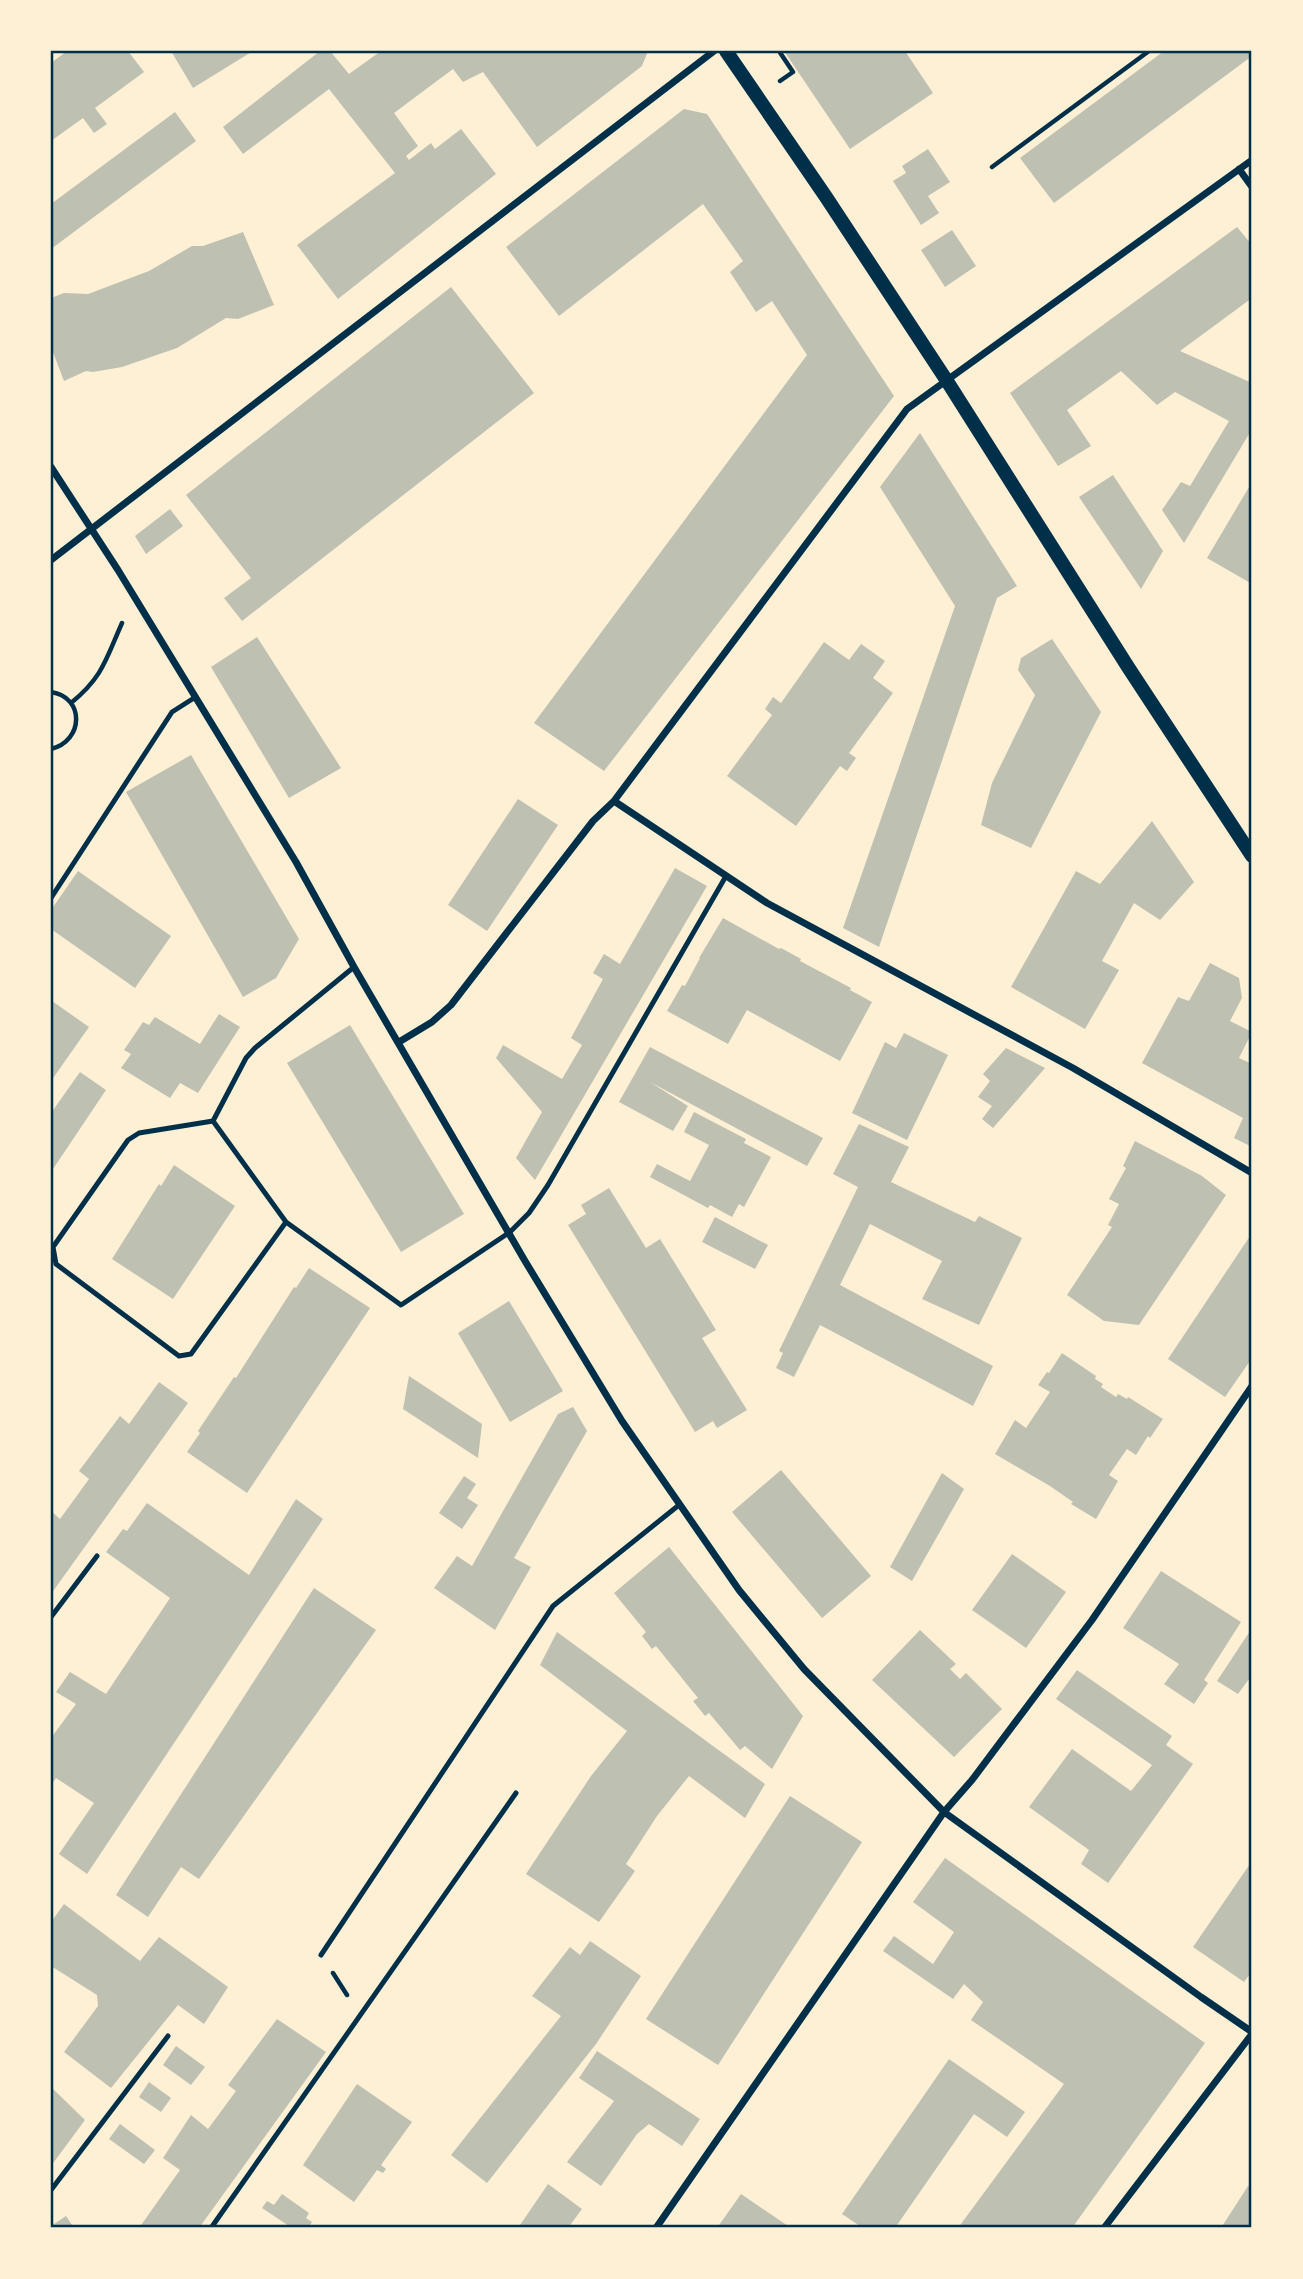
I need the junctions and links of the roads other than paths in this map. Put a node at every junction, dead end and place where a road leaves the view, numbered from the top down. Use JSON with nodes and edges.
{"nodes":[{"id":1,"x":714,"y":51,"type":"edge"},
{"id":2,"x":726,"y":51,"type":"edge"},
{"id":3,"x":1252,"y":160,"type":"edge"},
{"id":4,"x":1239,"y":169,"type":"junction"},
{"id":5,"x":1252,"y":187,"type":"edge"},
{"id":6,"x":947,"y":381,"type":"junction"},
{"id":7,"x":51,"y":467,"type":"edge"},
{"id":8,"x":91,"y":529,"type":"junction"},
{"id":9,"x":51,"y":560,"type":"edge"},
{"id":10,"x":194,"y":698,"type":"junction"},
{"id":11,"x":614,"y":801,"type":"junction"},
{"id":12,"x":1252,"y":856,"type":"edge"},
{"id":13,"x":726,"y":876,"type":"junction"},
{"id":14,"x":51,"y":898,"type":"edge"},
{"id":15,"x":354,"y":967,"type":"junction"},
{"id":16,"x":398,"y":1042,"type":"junction"},
{"id":17,"x":213,"y":1121,"type":"junction"},
{"id":18,"x":1252,"y":1173,"type":"edge"},
{"id":19,"x":286,"y":1222,"type":"junction"},
{"id":20,"x":510,"y":1232,"type":"junction"},
{"id":21,"x":1252,"y":1386,"type":"edge"},
{"id":22,"x":679,"y":1505,"type":"junction"},
{"id":23,"x":97,"y":1556,"type":"dead end"},
{"id":24,"x":51,"y":1617,"type":"edge"},
{"id":25,"x":516,"y":1793,"type":"dead end"},
{"id":26,"x":944,"y":1812,"type":"junction"},
{"id":27,"x":321,"y":1955,"type":"road end"},
{"id":28,"x":1252,"y":2033,"type":"edge"},
{"id":29,"x":168,"y":2036,"type":"dead end"},
{"id":30,"x":51,"y":2190,"type":"edge"},
{"id":31,"x":211,"y":2228,"type":"edge"},
{"id":32,"x":656,"y":2228,"type":"edge"},
{"id":33,"x":1104,"y":2228,"type":"edge"}],
"edges":[{"from":1,"to":8,"type":"street"},
{"from":2,"to":6,"type":"main road"},
{"from":3,"to":4,"type":"street"},
{"from":4,"to":5,"type":"street"},
{"from":4,"to":6,"type":"street"},
{"from":6,"to":11,"type":"street"},
{"from":6,"to":12,"type":"main road"},
{"from":7,"to":8,"type":"street"},
{"from":8,"to":9,"type":"street"},
{"from":8,"to":10,"type":"street"},
{"from":10,"to":14,"type":"lane"},
{"from":10,"to":15,"type":"street"},
{"from":11,"to":13,"type":"street"},
{"from":11,"to":16,"type":"street"},
{"from":13,"to":18,"type":"street"},
{"from":13,"to":20,"type":"lane"},
{"from":15,"to":16,"type":"street"},
{"from":15,"to":17,"type":"lane"},
{"from":16,"to":20,"type":"street"},
{"from":17,"to":19,"type":"lane"},
{"from":17,"to":19,"type":"lane"},
{"from":19,"to":20,"type":"lane"},
{"from":20,"to":22,"type":"street"},
{"from":21,"to":26,"type":"street"},
{"from":22,"to":26,"type":"street"},
{"from":22,"to":27,"type":"lane"},
{"from":23,"to":24,"type":"lane"},
{"from":25,"to":31,"type":"lane"},
{"from":26,"to":28,"type":"street"},
{"from":26,"to":32,"type":"street"},
{"from":28,"to":33,"type":"street"},
{"from":29,"to":30,"type":"lane"}]}
